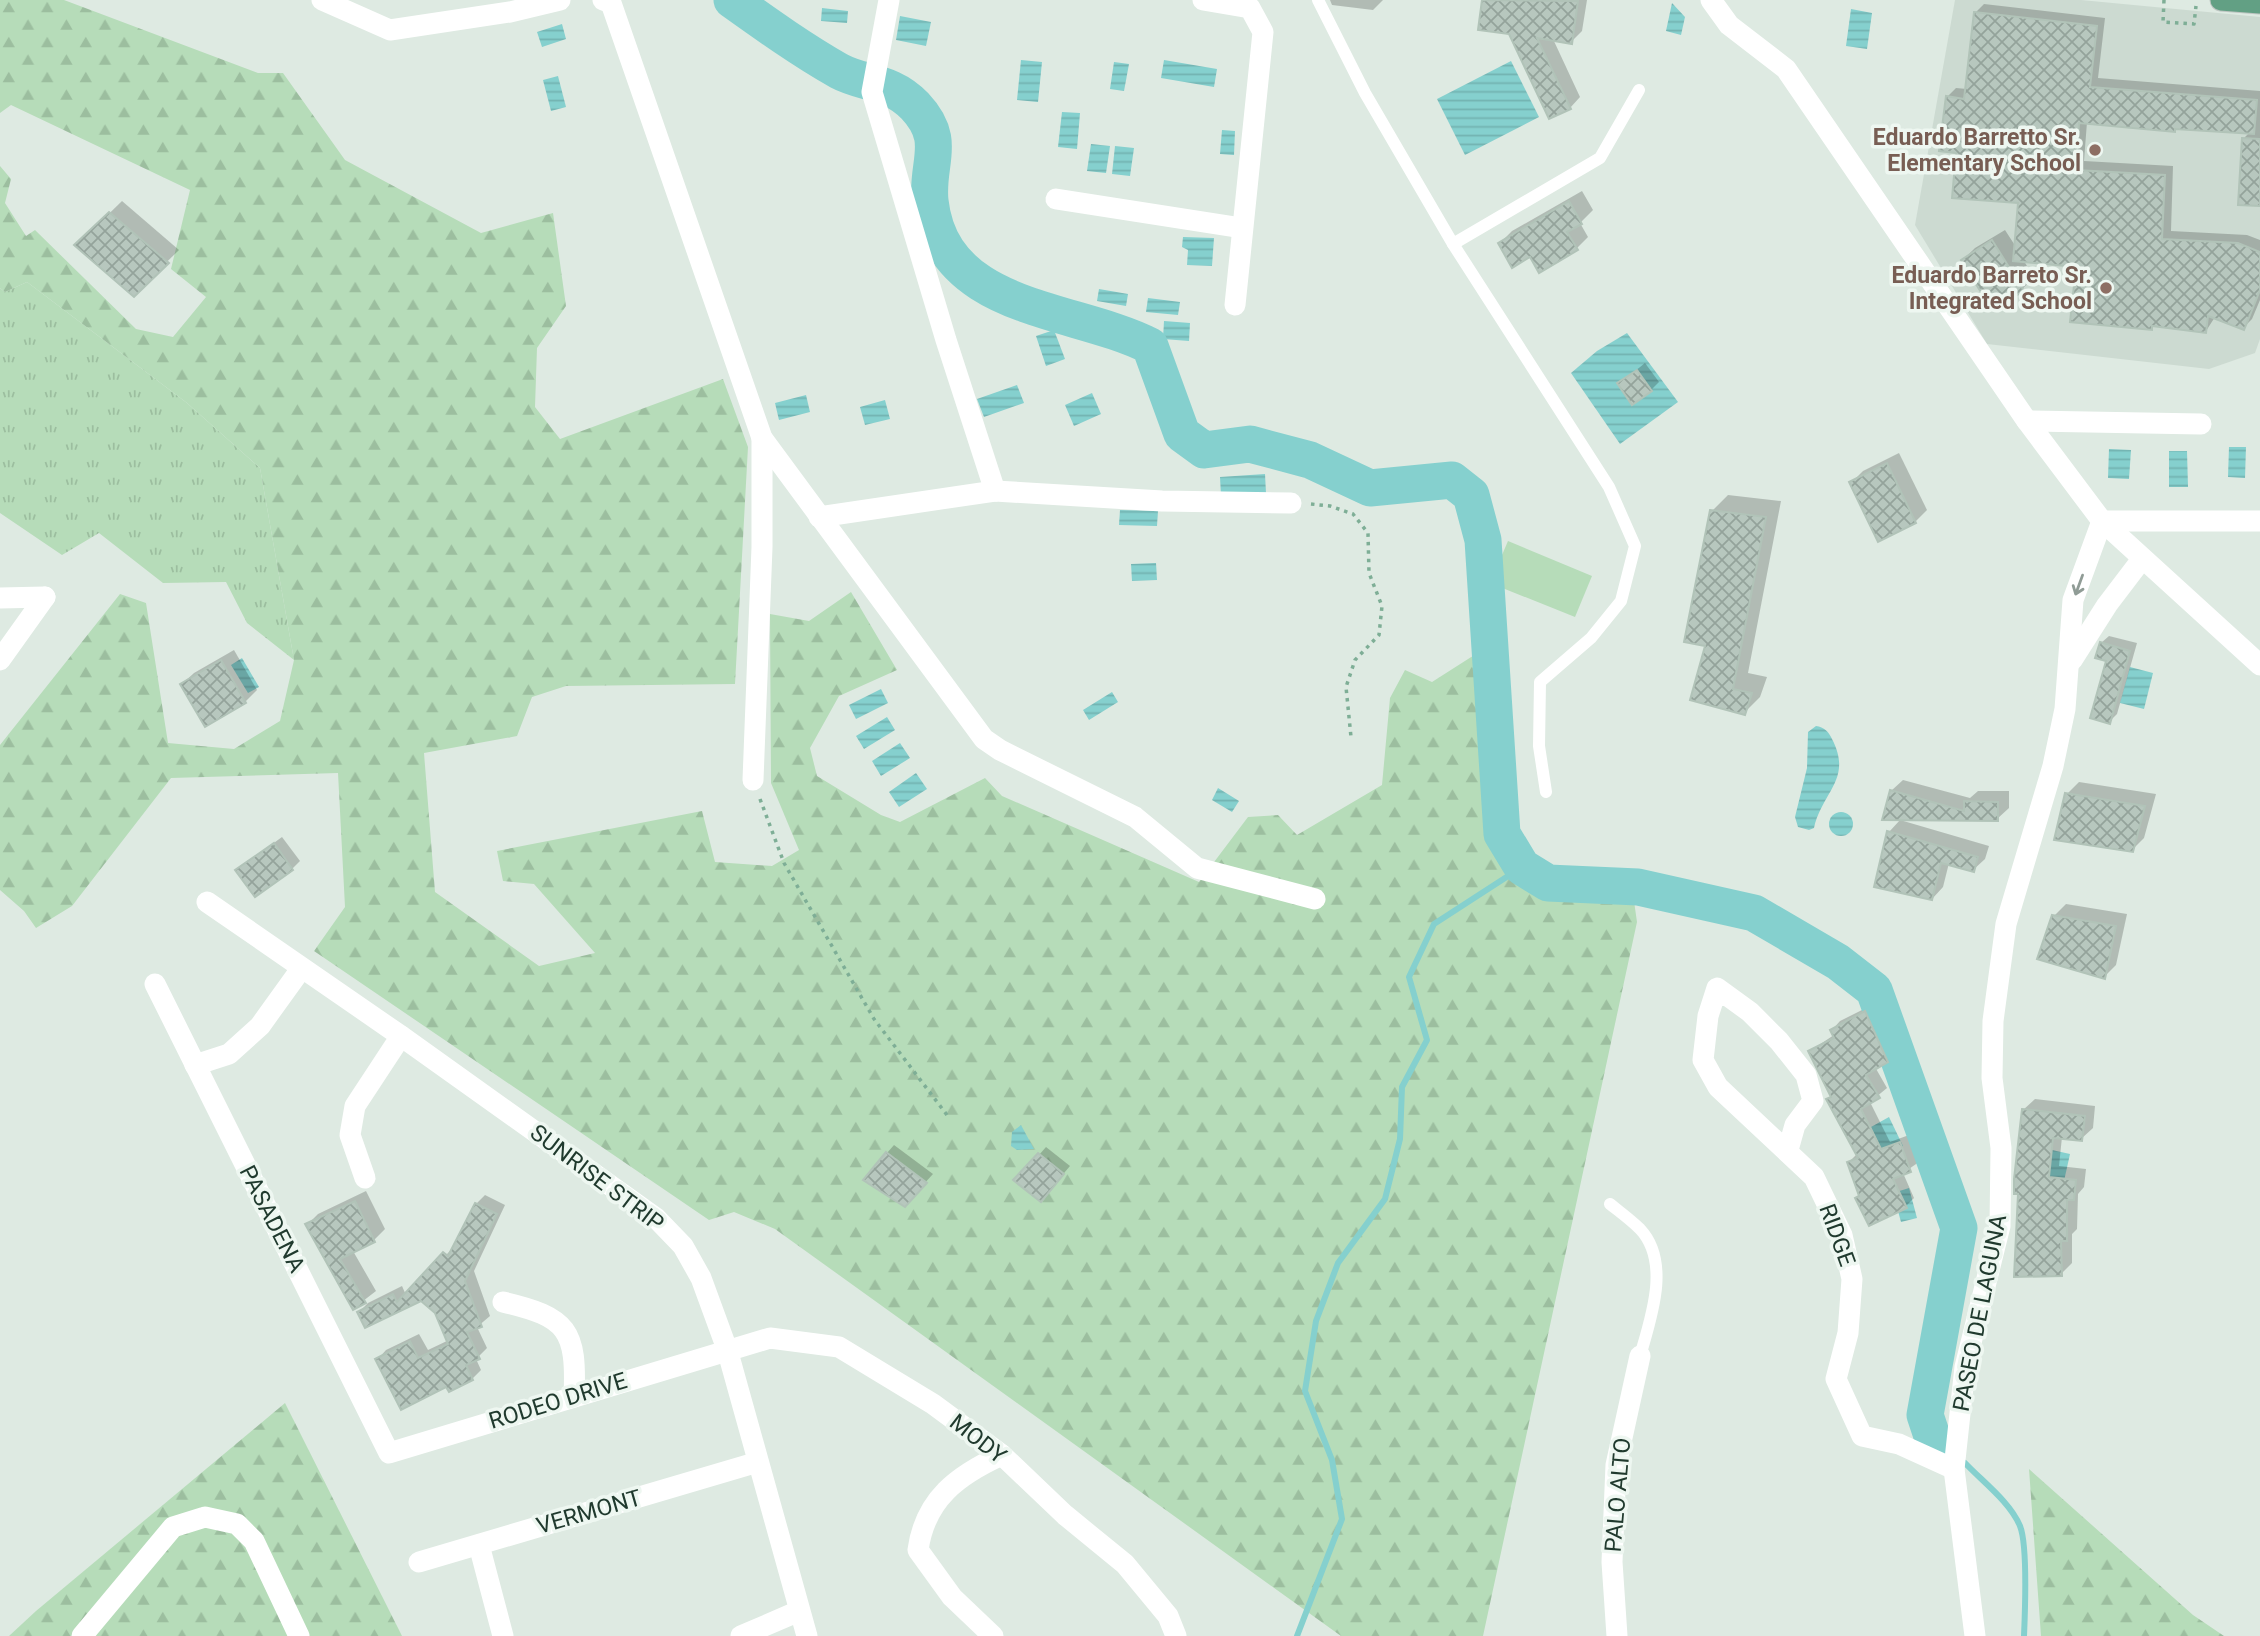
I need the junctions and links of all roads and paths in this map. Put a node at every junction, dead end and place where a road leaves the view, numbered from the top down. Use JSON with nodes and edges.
{"nodes":[{"id":1,"x":322,"y":0,"type":"edge"},
{"id":2,"x":559,"y":0,"type":"edge"},
{"id":3,"x":603,"y":0,"type":"edge"},
{"id":4,"x":890,"y":0,"type":"edge"},
{"id":5,"x":1203,"y":0,"type":"edge"},
{"id":6,"x":1318,"y":0,"type":"edge"},
{"id":7,"x":1711,"y":0,"type":"edge"},
{"id":8,"x":2164,"y":0,"type":"edge"},
{"id":9,"x":2221,"y":0,"type":"edge"},
{"id":10,"x":2260,"y":3,"type":"edge"},
{"id":11,"x":2196,"y":6,"type":"dead end"},
{"id":12,"x":357,"y":7,"type":"edge"},
{"id":13,"x":1639,"y":90,"type":"dead end"},
{"id":14,"x":1056,"y":199,"type":"dead end"},
{"id":15,"x":1242,"y":228,"type":"junction"},
{"id":16,"x":1453,"y":244,"type":"junction"},
{"id":17,"x":1235,"y":305,"type":"dead end"},
{"id":18,"x":2027,"y":421,"type":"junction"},
{"id":19,"x":2201,"y":424,"type":"dead end"},
{"id":20,"x":762,"y":438,"type":"junction"},
{"id":21,"x":995,"y":491,"type":"junction"},
{"id":22,"x":1291,"y":503,"type":"joint"},
{"id":23,"x":818,"y":517,"type":"junction"},
{"id":24,"x":2102,"y":521,"type":"junction"},
{"id":25,"x":2260,"y":521,"type":"edge"},
{"id":26,"x":2142,"y":559,"type":"junction"},
{"id":27,"x":0,"y":598,"type":"edge"},
{"id":28,"x":0,"y":660,"type":"edge"},
{"id":29,"x":2071,"y":662,"type":"junction"},
{"id":30,"x":2260,"y":665,"type":"edge"},
{"id":31,"x":1351,"y":737,"type":"dead end"},
{"id":32,"x":753,"y":780,"type":"joint"},
{"id":33,"x":1546,"y":792,"type":"dead end"},
{"id":34,"x":1315,"y":899,"type":"dead end"},
{"id":35,"x":207,"y":902,"type":"dead end"},
{"id":36,"x":301,"y":969,"type":"junction"},
{"id":37,"x":155,"y":984,"type":"dead end"},
{"id":38,"x":401,"y":1036,"type":"junction"},
{"id":39,"x":195,"y":1065,"type":"junction"},
{"id":40,"x":947,"y":1115,"type":"dead end"},
{"id":41,"x":1788,"y":1150,"type":"junction"},
{"id":42,"x":365,"y":1178,"type":"dead end"},
{"id":43,"x":1610,"y":1204,"type":"dead end"},
{"id":44,"x":503,"y":1302,"type":"dead end"},
{"id":45,"x":727,"y":1349,"type":"junction"},
{"id":46,"x":1640,"y":1356,"type":"joint"},
{"id":47,"x":574,"y":1396,"type":"junction"},
{"id":48,"x":389,"y":1453,"type":"joint"},
{"id":49,"x":1002,"y":1455,"type":"junction"},
{"id":50,"x":758,"y":1462,"type":"junction"},
{"id":51,"x":1954,"y":1469,"type":"junction"},
{"id":52,"x":479,"y":1545,"type":"junction"},
{"id":53,"x":419,"y":1562,"type":"dead end"},
{"id":54,"x":799,"y":1611,"type":"junction"},
{"id":55,"x":82,"y":1636,"type":"edge"},
{"id":56,"x":299,"y":1636,"type":"edge"},
{"id":57,"x":503,"y":1636,"type":"edge"},
{"id":58,"x":741,"y":1636,"type":"edge"},
{"id":59,"x":807,"y":1636,"type":"edge"},
{"id":60,"x":993,"y":1636,"type":"edge"},
{"id":61,"x":1176,"y":1636,"type":"edge"},
{"id":62,"x":1617,"y":1636,"type":"edge"},
{"id":63,"x":1975,"y":1636,"type":"edge"}],
"edges":[{"from":1,"to":12,"type":"street"},
{"from":2,"to":12,"type":"street"},
{"from":3,"to":20,"type":"street"},
{"from":4,"to":21,"type":"street"},
{"from":5,"to":15,"type":"street"},
{"from":6,"to":16,"type":"lane"},
{"from":7,"to":18,"type":"street"},
{"from":8,"to":11,"type":"path"},
{"from":9,"to":10,"type":"main road"},
{"from":13,"to":16,"type":"lane"},
{"from":14,"to":15,"type":"street"},
{"from":15,"to":17,"type":"street"},
{"from":16,"to":33,"type":"lane"},
{"from":18,"to":19,"type":"street"},
{"from":18,"to":24,"type":"street"},
{"from":20,"to":23,"type":"street"},
{"from":20,"to":32,"type":"street"},
{"from":21,"to":22,"type":"street"},
{"from":21,"to":23,"type":"street"},
{"from":22,"to":31,"type":"path"},
{"from":23,"to":34,"type":"street"},
{"from":24,"to":25,"type":"street"},
{"from":24,"to":26,"type":"street"},
{"from":24,"to":29,"type":"street","name":"PASEO DE LAGUNA","one_way":true},
{"from":26,"to":29,"type":"street","name":"PASEO DE LAGUNA"},
{"from":26,"to":30,"type":"street"},
{"from":27,"to":28,"type":"street"},
{"from":29,"to":51,"type":"street","name":"PASEO DE LAGUNA"},
{"from":32,"to":40,"type":"path"},
{"from":35,"to":36,"type":"street","name":"SUNRISE STRIP"},
{"from":36,"to":38,"type":"street","name":"SUNRISE STRIP"},
{"from":36,"to":39,"type":"street"},
{"from":37,"to":39,"type":"street","name":"PASADENA"},
{"from":38,"to":42,"type":"street"},
{"from":38,"to":45,"type":"street","name":"SUNRISE STRIP"},
{"from":39,"to":48,"type":"street","name":"PASADENA"},
{"from":41,"to":41,"type":"street","name":"RIDGE"},
{"from":41,"to":51,"type":"street","name":"RIDGE"},
{"from":43,"to":46,"type":"lane"},
{"from":44,"to":47,"type":"street"},
{"from":45,"to":47,"type":"street","name":"RODEO DRIVE"},
{"from":45,"to":49,"type":"street","name":"MODY"},
{"from":45,"to":50,"type":"street","name":"SUNRISE STRIP"},
{"from":46,"to":62,"type":"street","name":"PALO ALTO"},
{"from":47,"to":48,"type":"street","name":"RODEO DRIVE"},
{"from":49,"to":60,"type":"street"},
{"from":49,"to":61,"type":"street","name":"MODY"},
{"from":50,"to":52,"type":"street","name":"VERMONT"},
{"from":50,"to":54,"type":"street","name":"SUNRISE STRIP"},
{"from":51,"to":63,"type":"street","name":"PASEO DE LAGUNA"},
{"from":52,"to":53,"type":"street","name":"VERMONT"},
{"from":52,"to":57,"type":"street"},
{"from":54,"to":58,"type":"street"},
{"from":54,"to":59,"type":"street","name":"SUNRISE STRIP"},
{"from":55,"to":56,"type":"street"}]}
